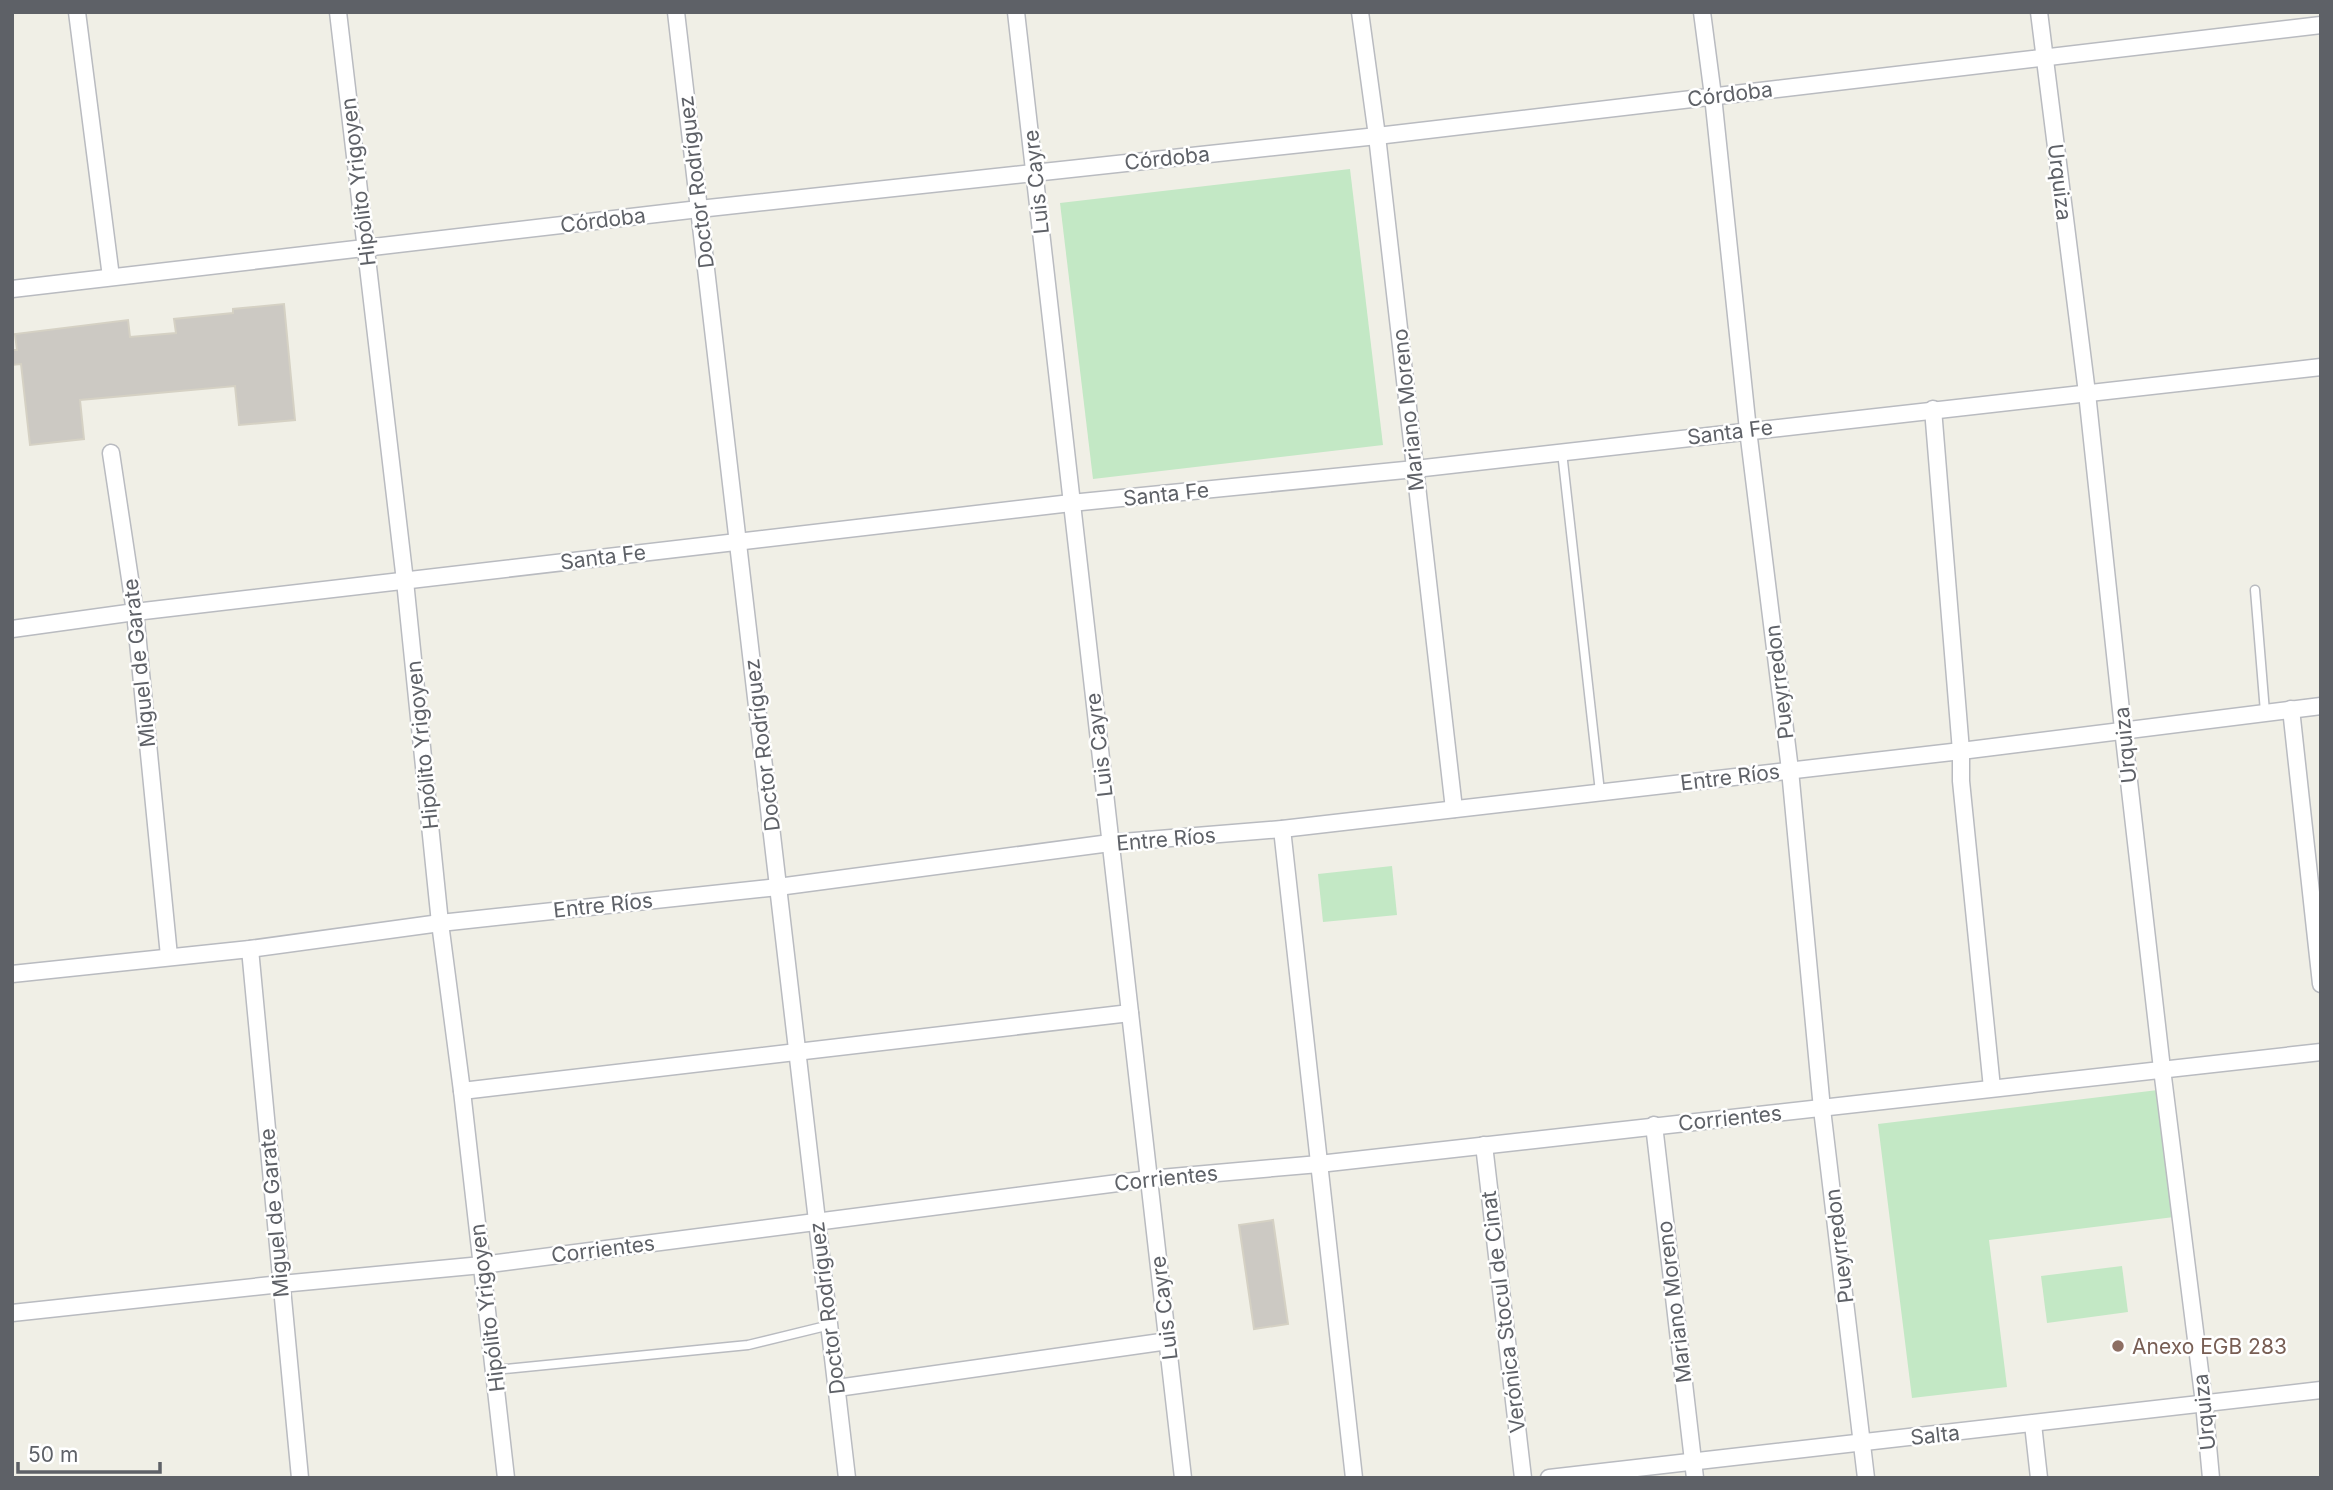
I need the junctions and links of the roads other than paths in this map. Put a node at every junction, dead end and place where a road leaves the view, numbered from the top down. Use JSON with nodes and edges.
{"nodes":[{"id":1,"x":77,"y":12,"type":"edge"},
{"id":2,"x":338,"y":12,"type":"edge"},
{"id":3,"x":676,"y":12,"type":"edge"},
{"id":4,"x":1016,"y":12,"type":"edge"},
{"id":5,"x":1360,"y":12,"type":"edge"},
{"id":6,"x":1702,"y":12,"type":"edge"},
{"id":7,"x":2039,"y":12,"type":"edge"},
{"id":8,"x":2321,"y":25,"type":"edge"},
{"id":9,"x":2044,"y":57,"type":"junction"},
{"id":10,"x":1713,"y":96,"type":"junction"},
{"id":11,"x":1377,"y":136,"type":"junction"},
{"id":12,"x":1035,"y":172,"type":"junction"},
{"id":13,"x":699,"y":209,"type":"junction"},
{"id":14,"x":366,"y":248,"type":"junction"},
{"id":15,"x":111,"y":277,"type":"junction"},
{"id":16,"x":12,"y":289,"type":"edge"},
{"id":17,"x":2321,"y":367,"type":"edge"},
{"id":18,"x":2087,"y":393,"type":"junction"},
{"id":19,"x":1933,"y":409,"type":"junction"},
{"id":20,"x":1748,"y":430,"type":"junction"},
{"id":21,"x":1562,"y":452,"type":"junction"},
{"id":22,"x":111,"y":453,"type":"dead end"},
{"id":23,"x":1415,"y":469,"type":"junction"},
{"id":24,"x":1071,"y":503,"type":"junction"},
{"id":25,"x":738,"y":541,"type":"junction"},
{"id":26,"x":405,"y":581,"type":"junction"},
{"id":27,"x":2255,"y":590,"type":"dead end"},
{"id":28,"x":135,"y":612,"type":"junction"},
{"id":29,"x":12,"y":629,"type":"edge"},
{"id":30,"x":2321,"y":705,"type":"edge"},
{"id":31,"x":2291,"y":709,"type":"junction"},
{"id":32,"x":2265,"y":712,"type":"junction"},
{"id":33,"x":2123,"y":729,"type":"junction"},
{"id":34,"x":1961,"y":751,"type":"junction"},
{"id":35,"x":1790,"y":770,"type":"junction"},
{"id":36,"x":1600,"y":792,"type":"junction"},
{"id":37,"x":1454,"y":809,"type":"junction"},
{"id":38,"x":1282,"y":829,"type":"junction"},
{"id":39,"x":1110,"y":843,"type":"junction"},
{"id":40,"x":778,"y":887,"type":"junction"},
{"id":41,"x":440,"y":923,"type":"junction"},
{"id":42,"x":250,"y":949,"type":"junction"},
{"id":43,"x":169,"y":956,"type":"junction"},
{"id":44,"x":12,"y":974,"type":"edge"},
{"id":45,"x":2321,"y":984,"type":"edge"},
{"id":46,"x":1130,"y":1013,"type":"junction"},
{"id":47,"x":798,"y":1051,"type":"junction"},
{"id":48,"x":2321,"y":1052,"type":"edge"},
{"id":49,"x":2162,"y":1069,"type":"junction"},
{"id":50,"x":1992,"y":1088,"type":"junction"},
{"id":51,"x":462,"y":1091,"type":"junction"},
{"id":52,"x":1822,"y":1108,"type":"junction"},
{"id":53,"x":1654,"y":1125,"type":"junction"},
{"id":54,"x":1483,"y":1145,"type":"junction"},
{"id":55,"x":1319,"y":1164,"type":"junction"},
{"id":56,"x":1149,"y":1179,"type":"junction"},
{"id":57,"x":817,"y":1221,"type":"junction"},
{"id":58,"x":482,"y":1265,"type":"junction"},
{"id":59,"x":281,"y":1284,"type":"junction"},
{"id":60,"x":12,"y":1313,"type":"edge"},
{"id":61,"x":830,"y":1325,"type":"junction"},
{"id":62,"x":1168,"y":1341,"type":"junction"},
{"id":63,"x":495,"y":1370,"type":"junction"},
{"id":64,"x":837,"y":1388,"type":"junction"},
{"id":65,"x":2321,"y":1390,"type":"edge"},
{"id":66,"x":2204,"y":1403,"type":"junction"},
{"id":67,"x":2033,"y":1424,"type":"junction"},
{"id":68,"x":1862,"y":1443,"type":"junction"},
{"id":69,"x":1693,"y":1461,"type":"junction"},
{"id":70,"x":300,"y":1478,"type":"edge"},
{"id":71,"x":506,"y":1478,"type":"edge"},
{"id":72,"x":847,"y":1478,"type":"edge"},
{"id":73,"x":1183,"y":1478,"type":"edge"},
{"id":74,"x":1354,"y":1478,"type":"edge"},
{"id":75,"x":1522,"y":1478,"type":"edge"},
{"id":76,"x":1549,"y":1478,"type":"edge"},
{"id":77,"x":1695,"y":1478,"type":"edge"},
{"id":78,"x":1866,"y":1478,"type":"edge"},
{"id":79,"x":2039,"y":1478,"type":"edge"},
{"id":80,"x":2211,"y":1478,"type":"edge"}],
"edges":[{"from":1,"to":15,"type":"street"},
{"from":2,"to":14,"type":"street","name":"Hipólito Yrigoyen"},
{"from":3,"to":13,"type":"street","name":"Doctor Rodríguez"},
{"from":4,"to":12,"type":"street","name":"Luis Cayre"},
{"from":5,"to":11,"type":"street","name":"Mariano Moreno"},
{"from":6,"to":10,"type":"street","name":"Pueyrredon"},
{"from":7,"to":9,"type":"street","name":"Urquiza"},
{"from":8,"to":9,"type":"street","name":"Córdoba"},
{"from":9,"to":10,"type":"street","name":"Córdoba"},
{"from":9,"to":18,"type":"street","name":"Urquiza"},
{"from":10,"to":11,"type":"street","name":"Córdoba"},
{"from":10,"to":20,"type":"street","name":"Pueyrredon"},
{"from":11,"to":12,"type":"street","name":"Córdoba"},
{"from":11,"to":23,"type":"street","name":"Mariano Moreno"},
{"from":12,"to":13,"type":"street","name":"Córdoba"},
{"from":12,"to":24,"type":"street","name":"Luis Cayre"},
{"from":13,"to":14,"type":"street","name":"Córdoba"},
{"from":13,"to":25,"type":"street","name":"Doctor Rodríguez"},
{"from":14,"to":15,"type":"street","name":"Córdoba"},
{"from":14,"to":26,"type":"street","name":"Hipólito Yrigoyen"},
{"from":15,"to":16,"type":"street","name":"Córdoba"},
{"from":17,"to":18,"type":"street","name":"Santa Fe"},
{"from":18,"to":19,"type":"street","name":"Santa Fe"},
{"from":18,"to":33,"type":"street","name":"Urquiza"},
{"from":19,"to":20,"type":"street","name":"Santa Fe"},
{"from":19,"to":34,"type":"street"},
{"from":20,"to":21,"type":"street","name":"Santa Fe"},
{"from":20,"to":35,"type":"street","name":"Pueyrredon"},
{"from":21,"to":23,"type":"street","name":"Santa Fe"},
{"from":21,"to":36,"type":"lane"},
{"from":22,"to":28,"type":"street","name":"Miguel de Garate"},
{"from":23,"to":24,"type":"street","name":"Santa Fe"},
{"from":23,"to":37,"type":"street","name":"Mariano Moreno"},
{"from":24,"to":25,"type":"street","name":"Santa Fe"},
{"from":24,"to":39,"type":"street","name":"Luis Cayre"},
{"from":25,"to":26,"type":"street","name":"Santa Fe"},
{"from":25,"to":40,"type":"street","name":"Doctor Rodríguez"},
{"from":26,"to":28,"type":"street","name":"Santa Fe"},
{"from":26,"to":41,"type":"street","name":"Hipólito Yrigoyen"},
{"from":27,"to":32,"type":"lane"},
{"from":28,"to":29,"type":"street","name":"Santa Fe"},
{"from":28,"to":43,"type":"street","name":"Miguel de Garate"},
{"from":30,"to":31,"type":"street","name":"Entre Ríos"},
{"from":31,"to":32,"type":"street","name":"Entre Ríos"},
{"from":31,"to":45,"type":"street"},
{"from":32,"to":33,"type":"street","name":"Entre Ríos"},
{"from":33,"to":34,"type":"street","name":"Entre Ríos"},
{"from":33,"to":49,"type":"street","name":"Urquiza"},
{"from":34,"to":35,"type":"street","name":"Entre Ríos"},
{"from":34,"to":50,"type":"street"},
{"from":35,"to":36,"type":"street","name":"Entre Ríos"},
{"from":35,"to":52,"type":"street","name":"Pueyrredon"},
{"from":36,"to":37,"type":"street","name":"Entre Ríos"},
{"from":37,"to":38,"type":"street","name":"Entre Ríos"},
{"from":38,"to":39,"type":"street","name":"Entre Ríos"},
{"from":38,"to":55,"type":"street"},
{"from":39,"to":40,"type":"street","name":"Entre Ríos"},
{"from":39,"to":46,"type":"street","name":"Luis Cayre"},
{"from":40,"to":41,"type":"street","name":"Entre Ríos"},
{"from":40,"to":47,"type":"street","name":"Doctor Rodríguez"},
{"from":41,"to":42,"type":"street","name":"Entre Ríos"},
{"from":41,"to":51,"type":"street","name":"Hipólito Yrigoyen"},
{"from":42,"to":43,"type":"street","name":"Entre Ríos"},
{"from":42,"to":59,"type":"street","name":"Miguel de Garate"},
{"from":43,"to":44,"type":"street","name":"Entre Ríos"},
{"from":46,"to":47,"type":"street"},
{"from":46,"to":56,"type":"street","name":"Luis Cayre"},
{"from":47,"to":51,"type":"street"},
{"from":47,"to":57,"type":"street","name":"Doctor Rodríguez"},
{"from":48,"to":49,"type":"street","name":"Corrientes"},
{"from":49,"to":50,"type":"street","name":"Corrientes"},
{"from":49,"to":66,"type":"street","name":"Urquiza"},
{"from":50,"to":52,"type":"street","name":"Corrientes"},
{"from":51,"to":58,"type":"street","name":"Hipólito Yrigoyen"},
{"from":52,"to":53,"type":"street","name":"Corrientes"},
{"from":52,"to":68,"type":"street","name":"Pueyrredon"},
{"from":53,"to":54,"type":"street","name":"Corrientes"},
{"from":53,"to":69,"type":"street","name":"Mariano Moreno"},
{"from":54,"to":55,"type":"street","name":"Corrientes"},
{"from":54,"to":75,"type":"street","name":"Verónica Stocul de Cinat"},
{"from":55,"to":56,"type":"street","name":"Corrientes"},
{"from":55,"to":74,"type":"street"},
{"from":56,"to":57,"type":"street","name":"Corrientes"},
{"from":56,"to":62,"type":"street","name":"Luis Cayre"},
{"from":57,"to":58,"type":"street","name":"Corrientes"},
{"from":57,"to":61,"type":"street","name":"Doctor Rodríguez"},
{"from":58,"to":59,"type":"street","name":"Corrientes"},
{"from":58,"to":63,"type":"street","name":"Hipólito Yrigoyen"},
{"from":59,"to":60,"type":"street","name":"Corrientes"},
{"from":59,"to":70,"type":"street","name":"Miguel de Garate"},
{"from":61,"to":63,"type":"lane"},
{"from":61,"to":64,"type":"street","name":"Doctor Rodríguez"},
{"from":62,"to":64,"type":"street"},
{"from":62,"to":73,"type":"street","name":"Luis Cayre"},
{"from":63,"to":71,"type":"street","name":"Hipólito Yrigoyen"},
{"from":64,"to":72,"type":"street","name":"Doctor Rodríguez"},
{"from":65,"to":66,"type":"street","name":"Salta"},
{"from":66,"to":67,"type":"street","name":"Salta"},
{"from":66,"to":80,"type":"street","name":"Urquiza"},
{"from":67,"to":68,"type":"street","name":"Salta"},
{"from":67,"to":79,"type":"street"},
{"from":68,"to":69,"type":"street","name":"Salta"},
{"from":68,"to":78,"type":"street","name":"Pueyrredon"},
{"from":69,"to":76,"type":"street","name":"Salta"},
{"from":69,"to":77,"type":"street","name":"Mariano Moreno"}]}
